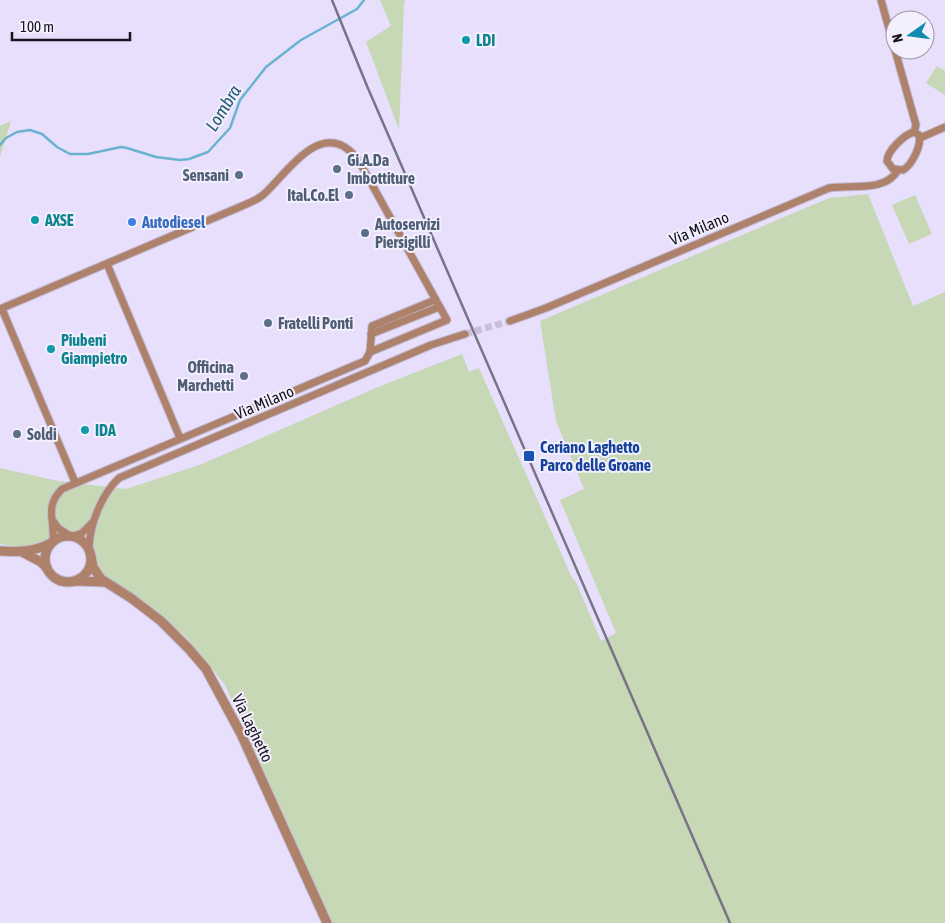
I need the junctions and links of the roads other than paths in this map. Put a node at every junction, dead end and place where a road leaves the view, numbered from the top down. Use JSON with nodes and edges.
{"nodes":[{"id":1,"x":881,"y":0,"type":"edge"},
{"id":2,"x":945,"y":127,"type":"edge"},
{"id":3,"x":917,"y":135,"type":"junction"},
{"id":4,"x":898,"y":170,"type":"junction"},
{"id":5,"x":107,"y":264,"type":"junction"},
{"id":6,"x":437,"y":303,"type":"junction"},
{"id":7,"x":1,"y":309,"type":"edge"},
{"id":8,"x":510,"y":321,"type":"tunnel mouth"},
{"id":9,"x":465,"y":334,"type":"tunnel mouth"},
{"id":10,"x":370,"y":352,"type":"junction"},
{"id":11,"x":180,"y":438,"type":"junction"},
{"id":12,"x":75,"y":482,"type":"junction"},
{"id":13,"x":52,"y":520,"type":"junction"},
{"id":14,"x":94,"y":520,"type":"junction"},
{"id":15,"x":71,"y":536,"type":"junction"},
{"id":16,"x":52,"y":543,"type":"junction"},
{"id":17,"x":0,"y":551,"type":"edge"},
{"id":18,"x":22,"y":552,"type":"junction"},
{"id":19,"x":90,"y":552,"type":"junction"},
{"id":20,"x":48,"y":568,"type":"junction"},
{"id":21,"x":75,"y":581,"type":"junction"},
{"id":22,"x":105,"y":582,"type":"junction"},
{"id":23,"x":327,"y":923,"type":"edge"}],
"edges":[{"from":1,"to":3,"type":"street"},
{"from":2,"to":3,"type":"street"},
{"from":3,"to":4,"type":"street","name":"Via Milano"},
{"from":3,"to":4,"type":"street"},
{"from":4,"to":8,"type":"street","name":"Via Milano"},
{"from":5,"to":6,"type":"street"},
{"from":5,"to":7,"type":"street"},
{"from":5,"to":11,"type":"street"},
{"from":6,"to":10,"type":"street"},
{"from":6,"to":10,"type":"street"},
{"from":7,"to":12,"type":"street"},
{"from":9,"to":14,"type":"street","name":"Via Milano"},
{"from":10,"to":11,"type":"street"},
{"from":11,"to":12,"type":"street"},
{"from":12,"to":13,"type":"street"},
{"from":13,"to":15,"type":"street"},
{"from":13,"to":16,"type":"street"},
{"from":14,"to":15,"type":"street","name":"Via Milano"},
{"from":14,"to":19,"type":"street","name":"Via Milano"},
{"from":15,"to":16,"type":"street"},
{"from":15,"to":19,"type":"street"},
{"from":16,"to":18,"type":"street"},
{"from":16,"to":20,"type":"street"},
{"from":17,"to":18,"type":"street"},
{"from":18,"to":20,"type":"street"},
{"from":19,"to":21,"type":"street"},
{"from":19,"to":22,"type":"street","name":"Via Laghetto"},
{"from":20,"to":21,"type":"street"},
{"from":21,"to":22,"type":"street","name":"Via Laghetto"},
{"from":22,"to":23,"type":"street","name":"Via Laghetto"}]}
